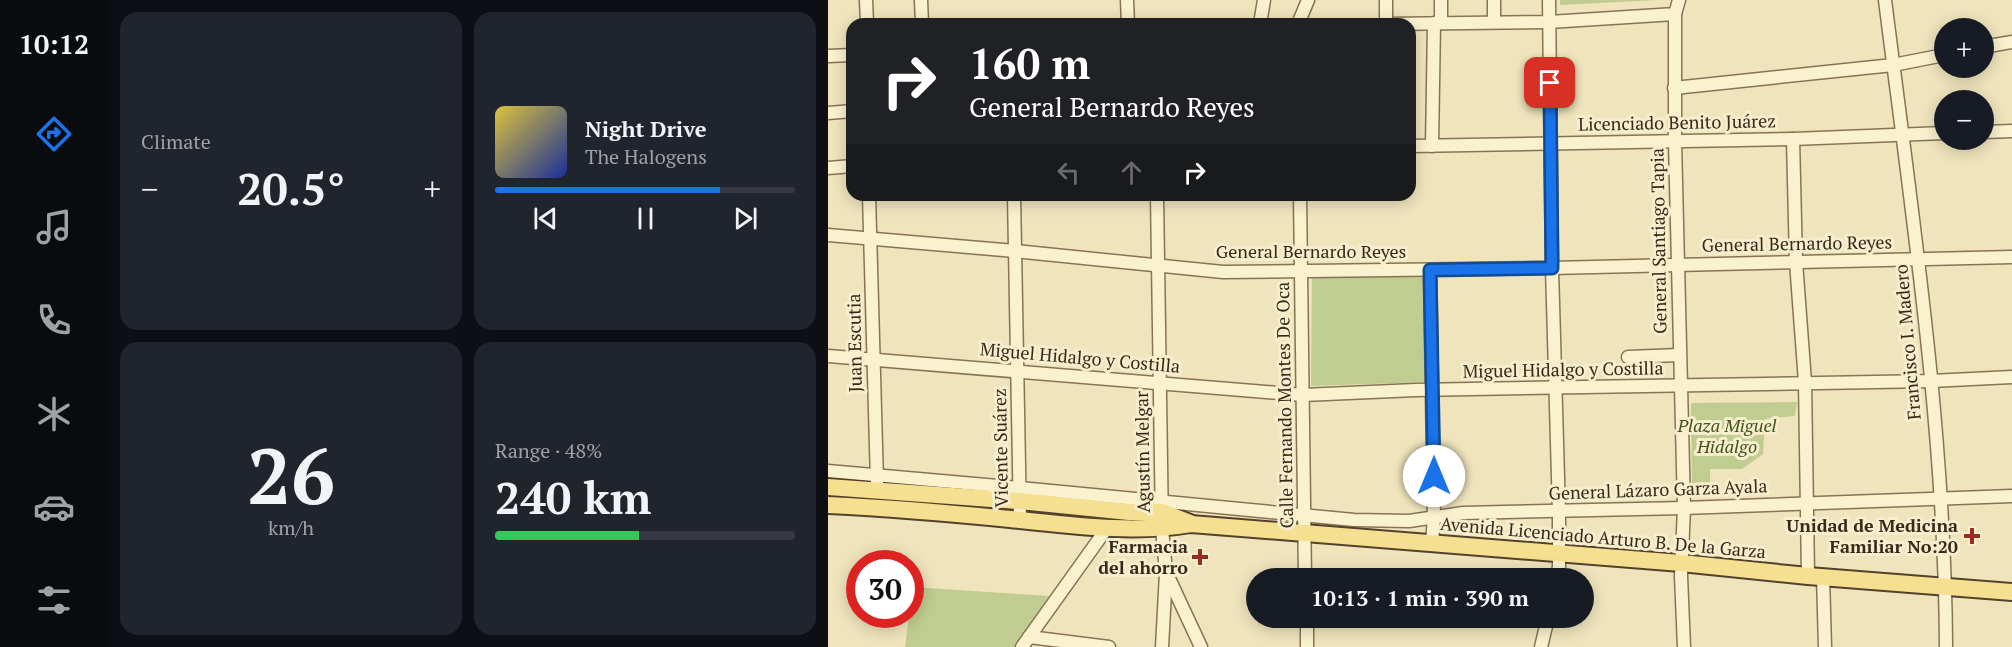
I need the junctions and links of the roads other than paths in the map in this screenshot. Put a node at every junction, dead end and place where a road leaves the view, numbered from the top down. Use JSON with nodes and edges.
{"nodes":[{"id":1,"x":867,"y":0,"type":"edge"},
{"id":2,"x":921,"y":0,"type":"edge"},
{"id":3,"x":1127,"y":0,"type":"edge"},
{"id":4,"x":1264,"y":0,"type":"edge"},
{"id":5,"x":1308,"y":0,"type":"edge"},
{"id":6,"x":1386,"y":0,"type":"edge"},
{"id":7,"x":1441,"y":0,"type":"edge"},
{"id":8,"x":1494,"y":0,"type":"edge"},
{"id":9,"x":1549,"y":0,"type":"edge"},
{"id":10,"x":1679,"y":0,"type":"edge"},
{"id":11,"x":1885,"y":0,"type":"edge"},
{"id":12,"x":1676,"y":15,"type":"junction"},
{"id":13,"x":867,"y":18,"type":"edge"},
{"id":14,"x":922,"y":18,"type":"edge"},
{"id":15,"x":1128,"y":18,"type":"edge"},
{"id":16,"x":1261,"y":18,"type":"edge"},
{"id":17,"x":1300,"y":18,"type":"edge"},
{"id":18,"x":1387,"y":18,"type":"edge"},
{"id":19,"x":1494,"y":22,"type":"junction"},
{"id":20,"x":1549,"y":22,"type":"junction"},
{"id":21,"x":1416,"y":23,"type":"edge"},
{"id":22,"x":1437,"y":23,"type":"junction"},
{"id":23,"x":2012,"y":42,"type":"edge"},
{"id":24,"x":1994,"y":45,"type":"edge"},
{"id":25,"x":846,"y":55,"type":"edge"},
{"id":26,"x":828,"y":56,"type":"edge"},
{"id":27,"x":1934,"y":57,"type":"edge"},
{"id":28,"x":1893,"y":65,"type":"junction"},
{"id":29,"x":1674,"y":88,"type":"junction"},
{"id":30,"x":846,"y":112,"type":"edge"},
{"id":31,"x":828,"y":113,"type":"edge"},
{"id":32,"x":2012,"y":131,"type":"edge"},
{"id":33,"x":1994,"y":132,"type":"edge"},
{"id":34,"x":1934,"y":134,"type":"edge"},
{"id":35,"x":1903,"y":135,"type":"junction"},
{"id":36,"x":1793,"y":139,"type":"junction"},
{"id":37,"x":1675,"y":141,"type":"junction"},
{"id":38,"x":1550,"y":143,"type":"junction"},
{"id":39,"x":1416,"y":146,"type":"edge"},
{"id":40,"x":1432,"y":146,"type":"junction"},
{"id":41,"x":846,"y":166,"type":"edge"},
{"id":42,"x":828,"y":168,"type":"edge"},
{"id":43,"x":869,"y":201,"type":"edge"},
{"id":44,"x":1014,"y":201,"type":"edge"},
{"id":45,"x":1157,"y":201,"type":"edge"},
{"id":46,"x":1300,"y":201,"type":"edge"},
{"id":47,"x":828,"y":235,"type":"edge"},
{"id":48,"x":870,"y":239,"type":"junction"},
{"id":49,"x":1015,"y":251,"type":"junction"},
{"id":50,"x":2012,"y":257,"type":"edge"},
{"id":51,"x":1919,"y":260,"type":"junction"},
{"id":52,"x":1796,"y":262,"type":"junction"},
{"id":53,"x":1679,"y":266,"type":"junction"},
{"id":54,"x":1158,"y":267,"type":"junction"},
{"id":55,"x":1552,"y":268,"type":"junction"},
{"id":56,"x":1430,"y":270,"type":"junction"},
{"id":57,"x":1301,"y":272,"type":"junction"},
{"id":58,"x":1679,"y":355,"type":"junction"},
{"id":59,"x":828,"y":356,"type":"edge"},
{"id":60,"x":1628,"y":357,"type":"dead end"},
{"id":61,"x":874,"y":359,"type":"junction"},
{"id":62,"x":1018,"y":371,"type":"junction"},
{"id":63,"x":2012,"y":377,"type":"edge"},
{"id":64,"x":1931,"y":381,"type":"junction"},
{"id":65,"x":1805,"y":382,"type":"junction"},
{"id":66,"x":1161,"y":383,"type":"junction"},
{"id":67,"x":1679,"y":386,"type":"junction"},
{"id":68,"x":1555,"y":389,"type":"junction"},
{"id":69,"x":1433,"y":391,"type":"junction"},
{"id":70,"x":1303,"y":394,"type":"junction"},
{"id":71,"x":828,"y":471,"type":"edge"},
{"id":72,"x":877,"y":482,"type":"junction"},
{"id":73,"x":828,"y":487,"type":"edge"},
{"id":74,"x":1020,"y":494,"type":"junction"},
{"id":75,"x":2012,"y":496,"type":"edge"},
{"id":76,"x":1107,"y":497,"type":"junction"},
{"id":77,"x":1939,"y":500,"type":"junction"},
{"id":78,"x":1807,"y":504,"type":"junction"},
{"id":79,"x":828,"y":505,"type":"edge"},
{"id":80,"x":1069,"y":506,"type":"junction"},
{"id":81,"x":1683,"y":508,"type":"junction"},
{"id":82,"x":1559,"y":512,"type":"junction"},
{"id":83,"x":1162,"y":515,"type":"junction"},
{"id":84,"x":1305,"y":516,"type":"junction"},
{"id":85,"x":1434,"y":518,"type":"junction"},
{"id":86,"x":1020,"y":520,"type":"junction"},
{"id":87,"x":1107,"y":528,"type":"junction"},
{"id":88,"x":1305,"y":533,"type":"junction"},
{"id":89,"x":1432,"y":542,"type":"junction"},
{"id":90,"x":1559,"y":554,"type":"junction"},
{"id":91,"x":1681,"y":563,"type":"junction"},
{"id":92,"x":1305,"y":568,"type":"edge"},
{"id":93,"x":1557,"y":568,"type":"edge"},
{"id":94,"x":1166,"y":572,"type":"junction"},
{"id":95,"x":1815,"y":576,"type":"junction"},
{"id":96,"x":1945,"y":586,"type":"junction"},
{"id":97,"x":2012,"y":592,"type":"edge"},
{"id":98,"x":1306,"y":628,"type":"edge"},
{"id":99,"x":1546,"y":628,"type":"edge"},
{"id":100,"x":1026,"y":642,"type":"edge"},
{"id":101,"x":1109,"y":647,"type":"edge"},
{"id":102,"x":1162,"y":647,"type":"edge"},
{"id":103,"x":1201,"y":647,"type":"edge"},
{"id":104,"x":1307,"y":647,"type":"edge"},
{"id":105,"x":1541,"y":647,"type":"edge"},
{"id":106,"x":1684,"y":647,"type":"edge"},
{"id":107,"x":1825,"y":647,"type":"edge"},
{"id":108,"x":1946,"y":647,"type":"edge"}],
"edges":[{"from":1,"to":13,"type":"street"},
{"from":2,"to":14,"type":"street"},
{"from":3,"to":15,"type":"street"},
{"from":4,"to":16,"type":"street"},
{"from":5,"to":17,"type":"street"},
{"from":6,"to":18,"type":"street"},
{"from":7,"to":22,"type":"street"},
{"from":8,"to":19,"type":"street"},
{"from":9,"to":20,"type":"street"},
{"from":10,"to":12,"type":"street","name":"General Santiago Tapia"},
{"from":11,"to":28,"type":"street","name":"Francisco I. Madero"},
{"from":12,"to":20,"type":"street"},
{"from":12,"to":29,"type":"street","name":"General Santiago Tapia"},
{"from":19,"to":20,"type":"street"},
{"from":19,"to":22,"type":"street"},
{"from":20,"to":38,"type":"street"},
{"from":21,"to":22,"type":"street"},
{"from":22,"to":40,"type":"street"},
{"from":23,"to":24,"type":"street"},
{"from":25,"to":26,"type":"street"},
{"from":27,"to":28,"type":"street"},
{"from":28,"to":29,"type":"street"},
{"from":28,"to":35,"type":"street","name":"Francisco I. Madero"},
{"from":29,"to":37,"type":"street","name":"General Santiago Tapia"},
{"from":30,"to":31,"type":"street"},
{"from":32,"to":33,"type":"street"},
{"from":34,"to":35,"type":"street","name":"Licenciado Benito Juárez"},
{"from":35,"to":36,"type":"street","name":"Licenciado Benito Juárez"},
{"from":35,"to":51,"type":"street","name":"Francisco I. Madero"},
{"from":36,"to":37,"type":"street","name":"Licenciado Benito Juárez"},
{"from":36,"to":52,"type":"street"},
{"from":37,"to":38,"type":"street","name":"Licenciado Benito Juárez"},
{"from":37,"to":53,"type":"street","name":"General Santiago Tapia"},
{"from":38,"to":40,"type":"street","name":"Licenciado Benito Juárez"},
{"from":38,"to":55,"type":"street"},
{"from":39,"to":40,"type":"street","name":"Licenciado Benito Juárez"},
{"from":41,"to":42,"type":"street"},
{"from":43,"to":48,"type":"street","name":"Juan Escutia"},
{"from":44,"to":49,"type":"street","name":"Vicente Suárez"},
{"from":45,"to":54,"type":"street","name":"Agustín Melgar"},
{"from":46,"to":57,"type":"street","name":"Calle Fernando Montes De Oca"},
{"from":47,"to":48,"type":"street","name":"General Bernardo Reyes"},
{"from":48,"to":49,"type":"street","name":"General Bernardo Reyes"},
{"from":48,"to":61,"type":"street","name":"Juan Escutia"},
{"from":49,"to":54,"type":"street","name":"General Bernardo Reyes"},
{"from":49,"to":62,"type":"street","name":"Vicente Suárez"},
{"from":50,"to":51,"type":"street","name":"General Bernardo Reyes"},
{"from":51,"to":52,"type":"street","name":"General Bernardo Reyes"},
{"from":51,"to":64,"type":"street","name":"Francisco I. Madero"},
{"from":52,"to":53,"type":"street","name":"General Bernardo Reyes"},
{"from":52,"to":65,"type":"street"},
{"from":53,"to":55,"type":"street","name":"General Bernardo Reyes"},
{"from":53,"to":58,"type":"street","name":"General Santiago Tapia"},
{"from":54,"to":57,"type":"street","name":"General Bernardo Reyes"},
{"from":54,"to":66,"type":"street","name":"Agustín Melgar"},
{"from":55,"to":56,"type":"street","name":"General Bernardo Reyes"},
{"from":55,"to":68,"type":"street"},
{"from":56,"to":57,"type":"street","name":"General Bernardo Reyes"},
{"from":56,"to":69,"type":"street"},
{"from":57,"to":70,"type":"street","name":"Calle Fernando Montes De Oca"},
{"from":58,"to":60,"type":"street"},
{"from":58,"to":67,"type":"street","name":"General Santiago Tapia"},
{"from":59,"to":61,"type":"street","name":"Miguel Hidalgo y Costilla"},
{"from":61,"to":62,"type":"street","name":"Miguel Hidalgo y Costilla"},
{"from":61,"to":72,"type":"street","name":"Juan Escutia"},
{"from":62,"to":66,"type":"street","name":"Miguel Hidalgo y Costilla"},
{"from":62,"to":74,"type":"street","name":"Vicente Suárez"},
{"from":63,"to":64,"type":"street","name":"Miguel Hidalgo y Costilla"},
{"from":64,"to":65,"type":"street","name":"Miguel Hidalgo y Costilla"},
{"from":64,"to":77,"type":"street","name":"Francisco I. Madero"},
{"from":65,"to":67,"type":"street","name":"Miguel Hidalgo y Costilla"},
{"from":65,"to":78,"type":"street"},
{"from":66,"to":70,"type":"street","name":"Miguel Hidalgo y Costilla"},
{"from":66,"to":83,"type":"street","name":"Agustín Melgar"},
{"from":67,"to":68,"type":"street","name":"Miguel Hidalgo y Costilla"},
{"from":67,"to":81,"type":"street","name":"General Santiago Tapia"},
{"from":68,"to":69,"type":"street","name":"Miguel Hidalgo y Costilla"},
{"from":68,"to":82,"type":"street"},
{"from":69,"to":70,"type":"street","name":"Miguel Hidalgo y Costilla"},
{"from":69,"to":85,"type":"street"},
{"from":70,"to":84,"type":"street","name":"Calle Fernando Montes De Oca"},
{"from":71,"to":72,"type":"street"},
{"from":72,"to":73,"type":"main road","name":"Avenida Licenciado Arturo B. De la Garza"},
{"from":72,"to":74,"type":"main road","name":"Avenida Licenciado Arturo B. De la Garza"},
{"from":74,"to":76,"type":"street","name":"General Lázaro Garza Ayala"},
{"from":74,"to":80,"type":"main road","name":"Avenida Licenciado Arturo B. De la Garza"},
{"from":74,"to":86,"type":"street","name":"Vicente Suárez"},
{"from":75,"to":77,"type":"street","name":"General Lázaro Garza Ayala"},
{"from":76,"to":80,"type":"main road"},
{"from":76,"to":83,"type":"street","name":"General Lázaro Garza Ayala"},
{"from":77,"to":78,"type":"street","name":"General Lázaro Garza Ayala"},
{"from":77,"to":96,"type":"street","name":"Francisco I. Madero"},
{"from":78,"to":81,"type":"street","name":"General Lázaro Garza Ayala"},
{"from":78,"to":95,"type":"street"},
{"from":79,"to":86,"type":"main road","name":"Avenida Licenciado Arturo B. De la Garza"},
{"from":80,"to":83,"type":"main road","name":"Avenida Licenciado Arturo B. De la Garza"},
{"from":81,"to":82,"type":"street","name":"General Lázaro Garza Ayala"},
{"from":81,"to":91,"type":"street","name":"General Santiago Tapia"},
{"from":82,"to":85,"type":"street","name":"General Lázaro Garza Ayala"},
{"from":82,"to":90,"type":"street"},
{"from":83,"to":84,"type":"street","name":"General Lázaro Garza Ayala"},
{"from":83,"to":87,"type":"main road","name":"Avenida Licenciado Arturo B. De la Garza"},
{"from":83,"to":88,"type":"main road","name":"Avenida Licenciado Arturo B. De la Garza"},
{"from":83,"to":94,"type":"street","name":"Agustín Melgar"},
{"from":84,"to":85,"type":"street","name":"General Lázaro Garza Ayala"},
{"from":84,"to":88,"type":"street","name":"Calle Fernando Montes De Oca"},
{"from":85,"to":89,"type":"street"},
{"from":86,"to":87,"type":"main road","name":"Avenida Licenciado Arturo B. De la Garza"},
{"from":87,"to":100,"type":"street"},
{"from":88,"to":89,"type":"main road","name":"Avenida Licenciado Arturo B. De la Garza"},
{"from":88,"to":92,"type":"street","name":"Calle Fernando Montes De Oca"},
{"from":89,"to":90,"type":"main road","name":"Avenida Licenciado Arturo B. De la Garza"},
{"from":90,"to":91,"type":"main road","name":"Avenida Licenciado Arturo B. De la Garza"},
{"from":90,"to":93,"type":"street"},
{"from":91,"to":95,"type":"main road","name":"Avenida Licenciado Arturo B. De la Garza"},
{"from":91,"to":106,"type":"street","name":"General Santiago Tapia"},
{"from":94,"to":102,"type":"street"},
{"from":94,"to":103,"type":"street"},
{"from":95,"to":96,"type":"main road","name":"Avenida Licenciado Arturo B. De la Garza"},
{"from":95,"to":107,"type":"street"},
{"from":96,"to":97,"type":"main road","name":"Avenida Licenciado Arturo B. De la Garza"},
{"from":96,"to":108,"type":"street","name":"Francisco I. Madero"},
{"from":98,"to":104,"type":"street"},
{"from":99,"to":105,"type":"street"},
{"from":100,"to":101,"type":"street"}]}
